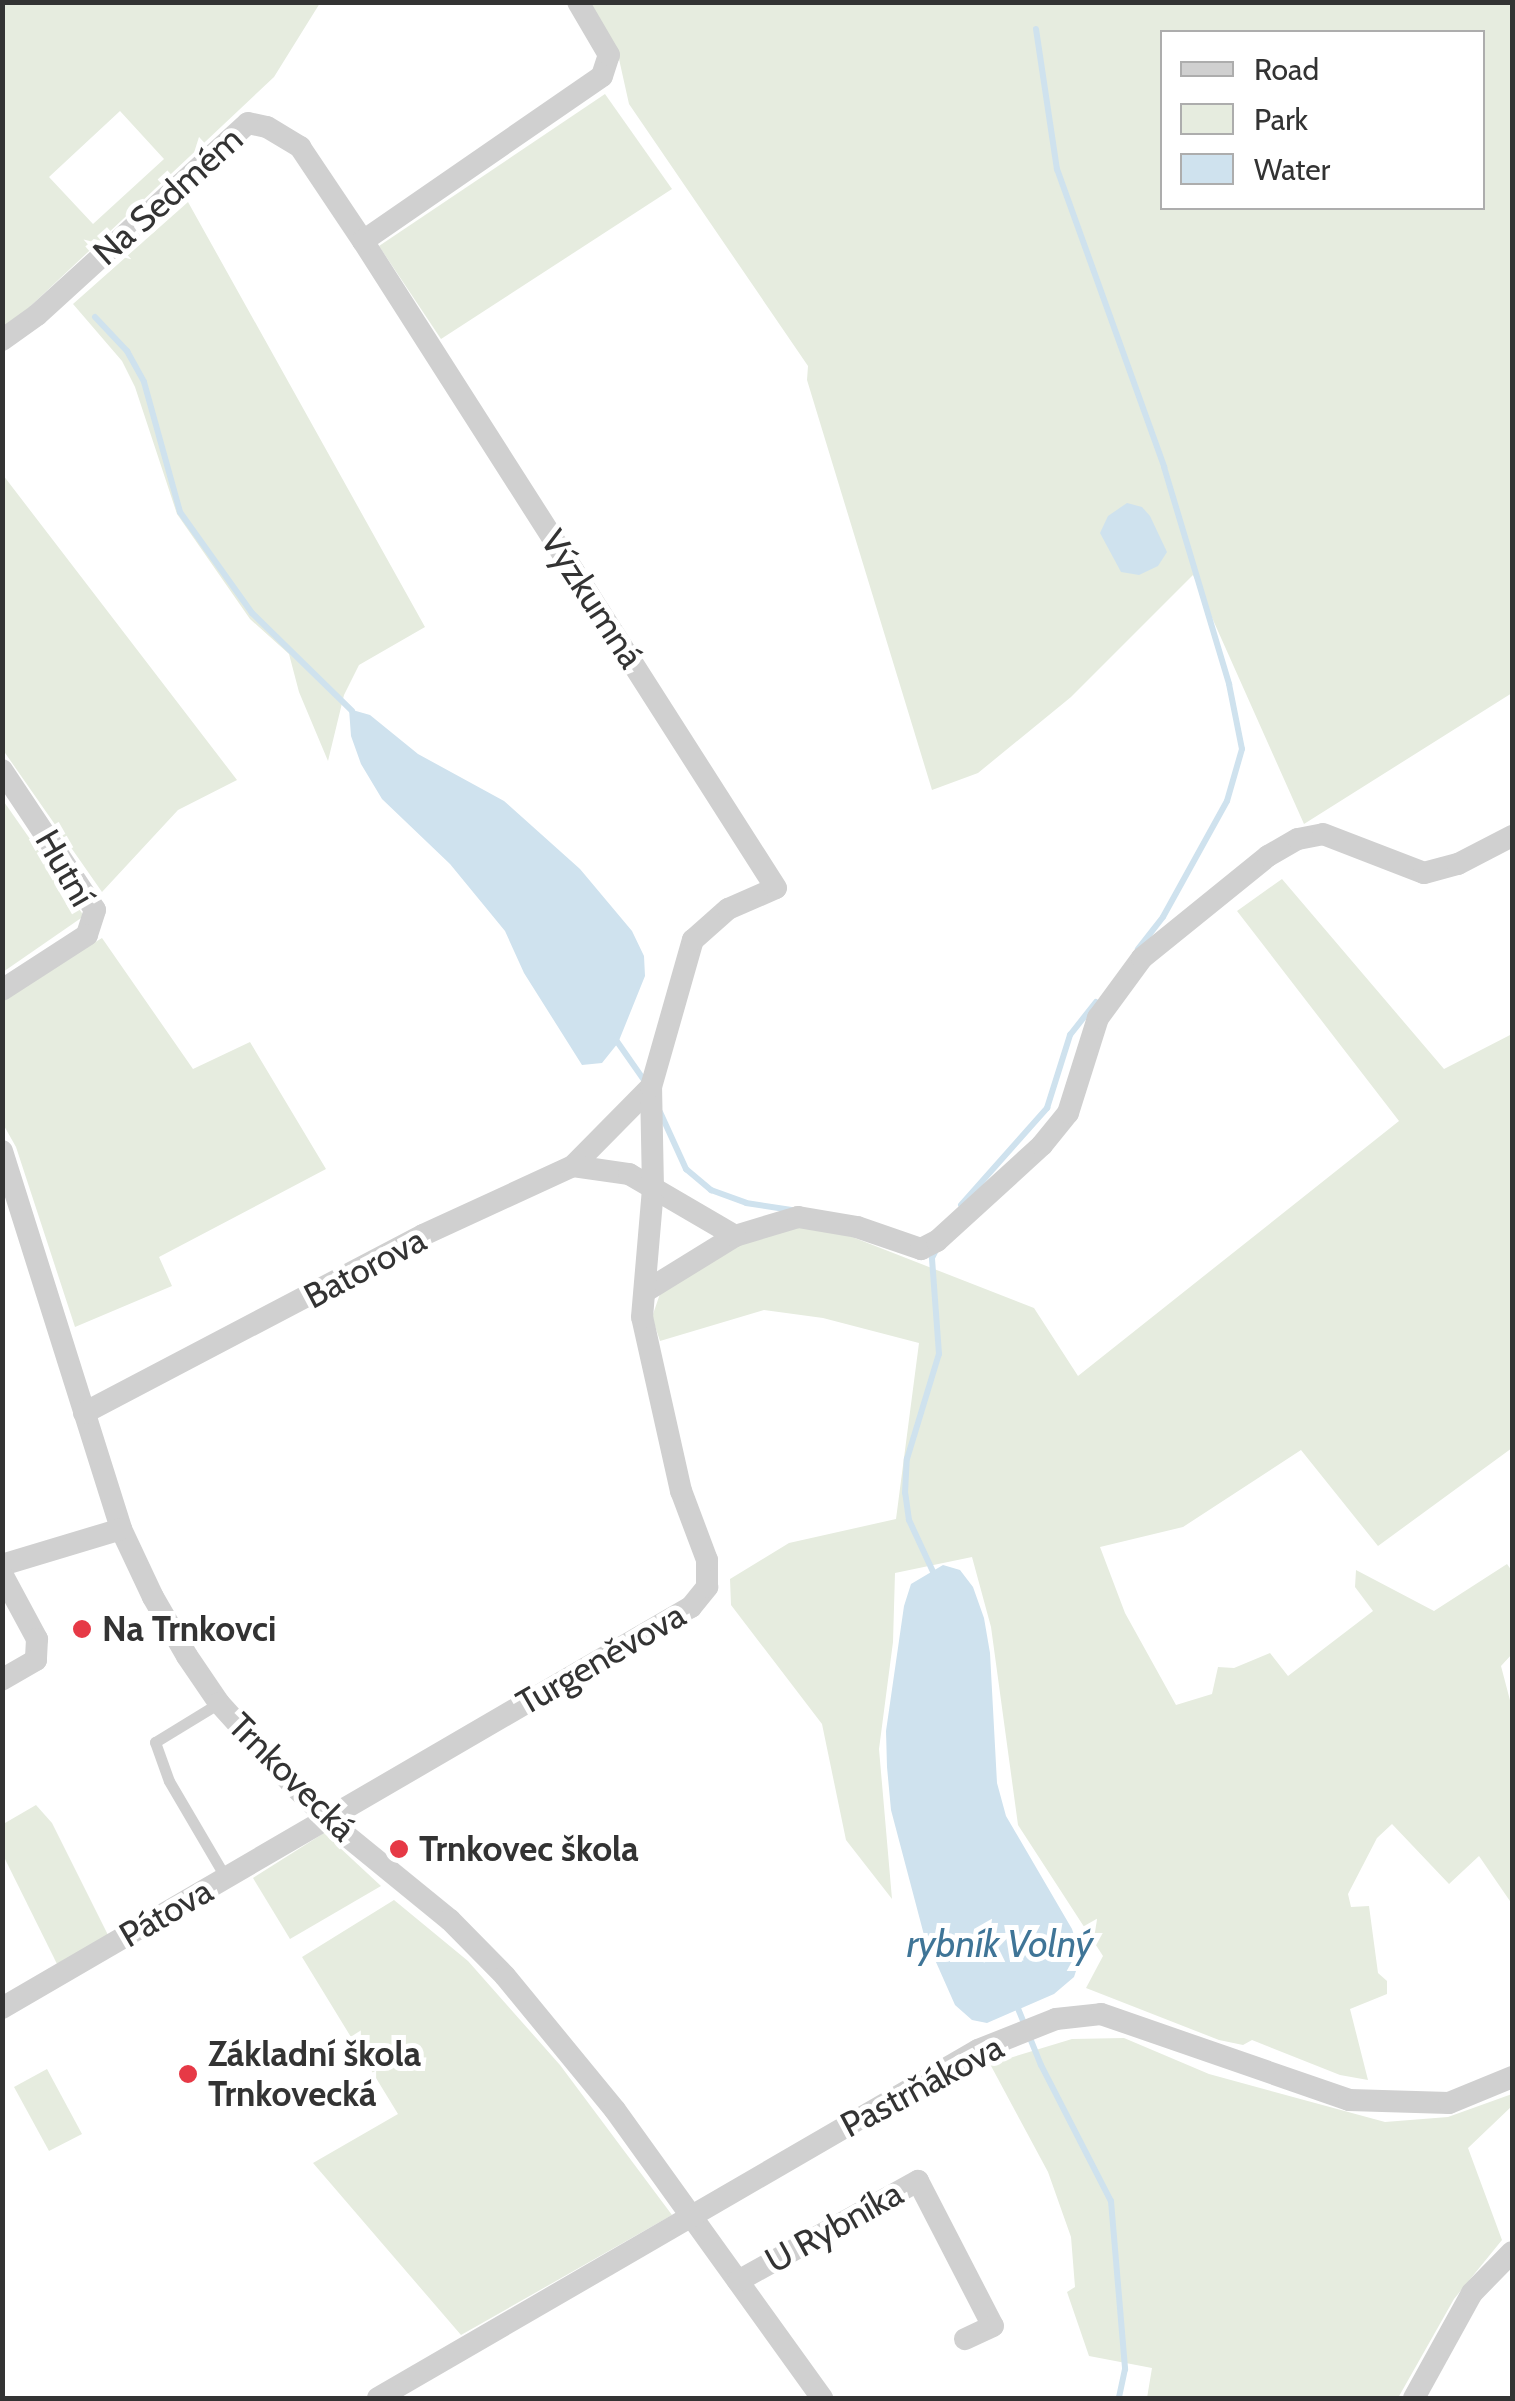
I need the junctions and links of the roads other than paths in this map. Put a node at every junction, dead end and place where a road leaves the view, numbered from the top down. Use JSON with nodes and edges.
{"nodes":[{"id":1,"x":578,"y":2,"type":"edge"},
{"id":2,"x":363,"y":241,"type":"junction"},
{"id":3,"x":2,"y":340,"type":"edge"},
{"id":4,"x":2,"y":770,"type":"edge"},
{"id":5,"x":1512,"y":836,"type":"edge"},
{"id":6,"x":2,"y":990,"type":"edge"},
{"id":7,"x":651,"y":1086,"type":"junction"},
{"id":8,"x":2,"y":1151,"type":"edge"},
{"id":9,"x":574,"y":1166,"type":"junction"},
{"id":10,"x":653,"y":1189,"type":"junction"},
{"id":11,"x":736,"y":1236,"type":"junction"},
{"id":12,"x":646,"y":1290,"type":"junction"},
{"id":13,"x":84,"y":1413,"type":"junction"},
{"id":14,"x":121,"y":1529,"type":"junction"},
{"id":15,"x":2,"y":1565,"type":"edge"},
{"id":16,"x":2,"y":1574,"type":"edge"},
{"id":17,"x":2,"y":1680,"type":"edge"},
{"id":18,"x":220,"y":1703,"type":"junction"},
{"id":19,"x":328,"y":1818,"type":"junction"},
{"id":20,"x":226,"y":1878,"type":"junction"},
{"id":21,"x":2,"y":2008,"type":"edge"},
{"id":22,"x":1512,"y":2077,"type":"edge"},
{"id":23,"x":692,"y":2216,"type":"junction"},
{"id":24,"x":1512,"y":2252,"type":"edge"},
{"id":25,"x":738,"y":2281,"type":"junction"},
{"id":26,"x":964,"y":2340,"type":"dead end"},
{"id":27,"x":378,"y":2398,"type":"edge"},
{"id":28,"x":822,"y":2398,"type":"edge"},
{"id":29,"x":1414,"y":2398,"type":"edge"}],
"edges":[{"from":1,"to":2,"type":"street"},
{"from":2,"to":3,"type":"street","name":"Na Sedmém"},
{"from":2,"to":7,"type":"street","name":"Výzkumná"},
{"from":4,"to":6,"type":"street","name":"Hutní"},
{"from":5,"to":11,"type":"street"},
{"from":7,"to":9,"type":"street"},
{"from":7,"to":10,"type":"street","name":"Výzkumná"},
{"from":8,"to":13,"type":"street","name":"Trnkovecká"},
{"from":9,"to":10,"type":"street"},
{"from":9,"to":13,"type":"street","name":"Batorova"},
{"from":10,"to":11,"type":"street"},
{"from":10,"to":12,"type":"street","name":"Výzkumná"},
{"from":11,"to":12,"type":"street"},
{"from":12,"to":19,"type":"street","name":"Turgeněvova"},
{"from":13,"to":14,"type":"street","name":"Trnkovecká"},
{"from":14,"to":15,"type":"street"},
{"from":14,"to":18,"type":"street","name":"Trnkovecká"},
{"from":16,"to":17,"type":"street"},
{"from":18,"to":19,"type":"street","name":"Trnkovecká"},
{"from":18,"to":20,"type":"lane"},
{"from":19,"to":20,"type":"street","name":"Pátova"},
{"from":19,"to":23,"type":"street","name":"Trnkovecká"},
{"from":20,"to":21,"type":"street","name":"Pátova"},
{"from":22,"to":23,"type":"street","name":"Pastrňákova"},
{"from":23,"to":25,"type":"street","name":"Trnkovecká"},
{"from":23,"to":27,"type":"street","name":"Pastrňákova"},
{"from":24,"to":29,"type":"street"},
{"from":25,"to":26,"type":"street","name":"U Rybníka"},
{"from":25,"to":28,"type":"street","name":"Trnkovecká"}]}
